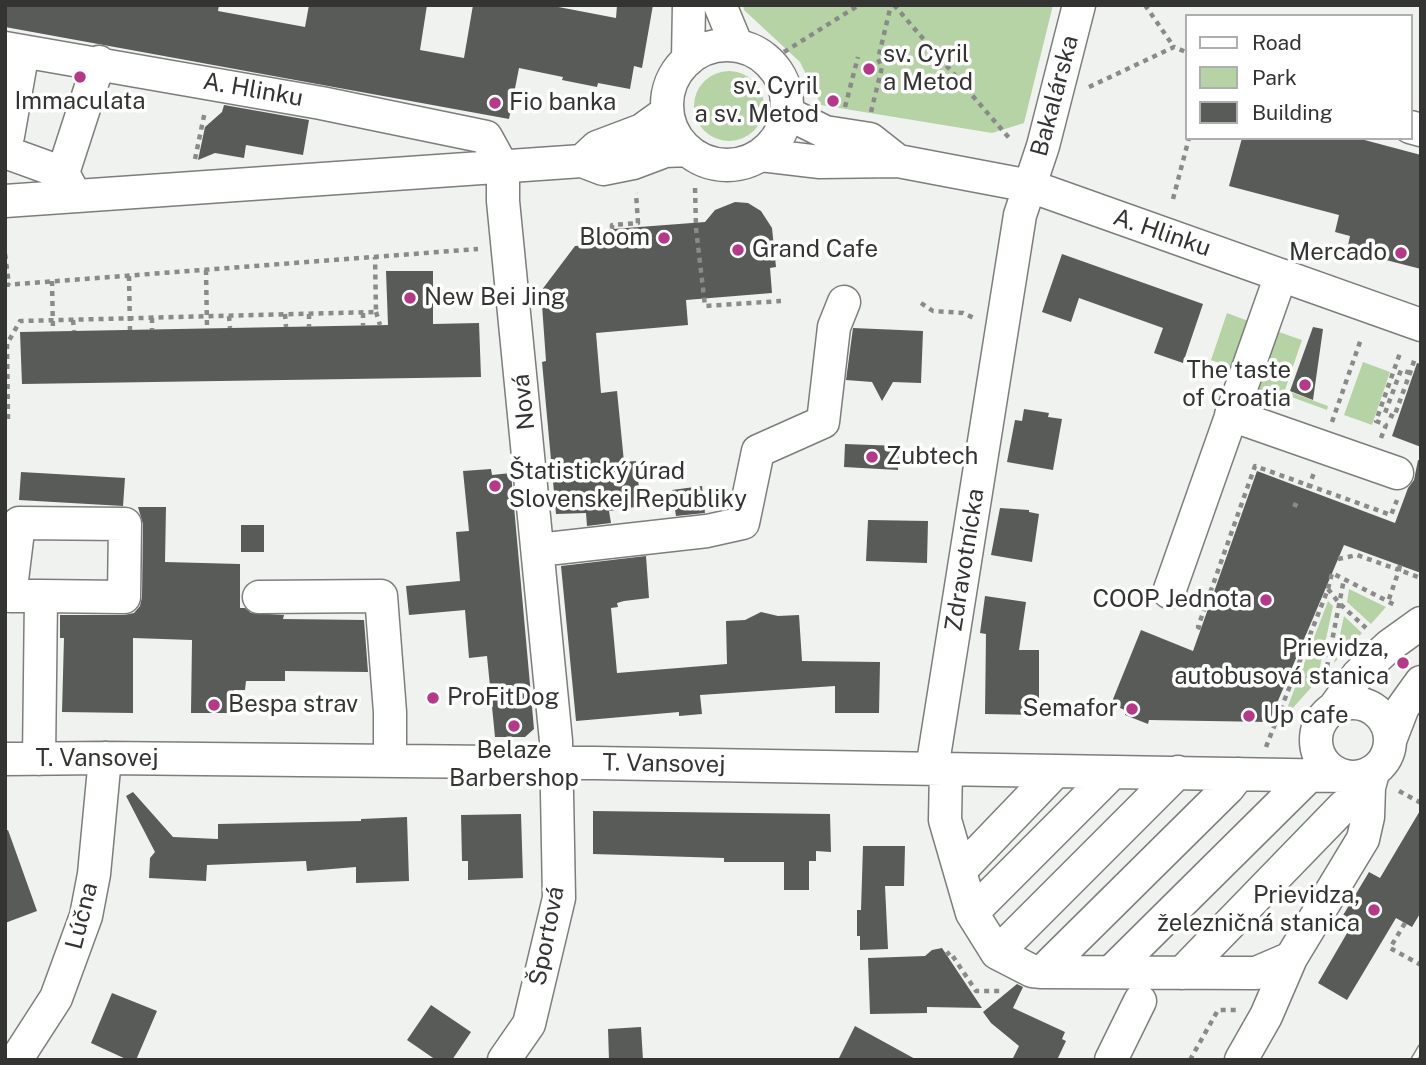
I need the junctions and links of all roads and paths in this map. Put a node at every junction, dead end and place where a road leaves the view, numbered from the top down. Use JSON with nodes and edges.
{"nodes":[{"id":1,"x":689,"y":5,"type":"edge"},
{"id":2,"x":720,"y":5,"type":"edge"},
{"id":3,"x":859,"y":5,"type":"edge"},
{"id":4,"x":892,"y":5,"type":"edge"},
{"id":5,"x":1079,"y":5,"type":"edge"},
{"id":6,"x":1145,"y":5,"type":"edge"},
{"id":7,"x":737,"y":46,"type":"junction"},
{"id":8,"x":1174,"y":47,"type":"junction"},
{"id":9,"x":14,"y":49,"type":"edge"},
{"id":10,"x":1184,"y":51,"type":"edge"},
{"id":11,"x":784,"y":52,"type":"dead end"},
{"id":12,"x":858,"y":57,"type":"dead end"},
{"id":13,"x":688,"y":60,"type":"junction"},
{"id":14,"x":99,"y":62,"type":"junction"},
{"id":15,"x":1088,"y":87,"type":"dead end"},
{"id":16,"x":667,"y":112,"type":"junction"},
{"id":17,"x":787,"y":113,"type":"junction"},
{"id":18,"x":843,"y":115,"type":"dead end"},
{"id":19,"x":869,"y":120,"type":"dead end"},
{"id":20,"x":201,"y":127,"type":"dead end"},
{"id":21,"x":1010,"y":139,"type":"dead end"},
{"id":22,"x":1188,"y":140,"type":"edge"},
{"id":23,"x":7,"y":144,"type":"edge"},
{"id":24,"x":687,"y":150,"type":"junction"},
{"id":25,"x":761,"y":155,"type":"junction"},
{"id":26,"x":195,"y":159,"type":"dead end"},
{"id":27,"x":898,"y":160,"type":"junction"},
{"id":28,"x":582,"y":162,"type":"junction"},
{"id":29,"x":503,"y":168,"type":"junction"},
{"id":30,"x":70,"y":185,"type":"junction"},
{"id":31,"x":1030,"y":187,"type":"junction"},
{"id":32,"x":695,"y":188,"type":"dead end"},
{"id":33,"x":636,"y":193,"type":"dead end"},
{"id":34,"x":1173,"y":199,"type":"dead end"},
{"id":35,"x":5,"y":201,"type":"edge"},
{"id":36,"x":612,"y":229,"type":"dead end"},
{"id":37,"x":489,"y":248,"type":"dead end"},
{"id":38,"x":5,"y":254,"type":"edge"},
{"id":39,"x":376,"y":257,"type":"junction"},
{"id":40,"x":206,"y":270,"type":"junction"},
{"id":41,"x":1281,"y":275,"type":"junction"},
{"id":42,"x":129,"y":276,"type":"junction"},
{"id":43,"x":52,"y":281,"type":"junction"},
{"id":44,"x":7,"y":285,"type":"edge"},
{"id":45,"x":781,"y":301,"type":"dead end"},
{"id":46,"x":844,"y":302,"type":"dead end"},
{"id":47,"x":920,"y":303,"type":"dead end"},
{"id":48,"x":363,"y":312,"type":"junction"},
{"id":49,"x":376,"y":312,"type":"junction"},
{"id":50,"x":285,"y":314,"type":"junction"},
{"id":51,"x":309,"y":314,"type":"junction"},
{"id":52,"x":229,"y":316,"type":"junction"},
{"id":53,"x":207,"y":317,"type":"junction"},
{"id":54,"x":152,"y":318,"type":"junction"},
{"id":55,"x":130,"y":319,"type":"junction"},
{"id":56,"x":53,"y":320,"type":"junction"},
{"id":57,"x":73,"y":320,"type":"junction"},
{"id":58,"x":380,"y":325,"type":"dead end"},
{"id":59,"x":1421,"y":325,"type":"edge"},
{"id":60,"x":363,"y":326,"type":"dead end"},
{"id":61,"x":286,"y":327,"type":"dead end"},
{"id":62,"x":309,"y":327,"type":"dead end"},
{"id":63,"x":207,"y":328,"type":"dead end"},
{"id":64,"x":230,"y":328,"type":"dead end"},
{"id":65,"x":1001,"y":329,"type":"junction"},
{"id":66,"x":130,"y":330,"type":"dead end"},
{"id":67,"x":152,"y":330,"type":"dead end"},
{"id":68,"x":74,"y":331,"type":"dead end"},
{"id":69,"x":53,"y":332,"type":"dead end"},
{"id":70,"x":1361,"y":339,"type":"dead end"},
{"id":71,"x":1415,"y":358,"type":"dead end"},
{"id":72,"x":1410,"y":373,"type":"junction"},
{"id":73,"x":6,"y":374,"type":"edge"},
{"id":74,"x":1231,"y":415,"type":"junction"},
{"id":75,"x":8,"y":419,"type":"dead end"},
{"id":76,"x":1323,"y":447,"type":"junction"},
{"id":77,"x":1397,"y":473,"type":"dead end"},
{"id":78,"x":1293,"y":505,"type":"dead end"},
{"id":79,"x":1302,"y":508,"type":"dead end"},
{"id":80,"x":538,"y":550,"type":"junction"},
{"id":81,"x":1338,"y":559,"type":"dead end"},
{"id":82,"x":1399,"y":568,"type":"junction"},
{"id":83,"x":1421,"y":578,"type":"edge"},
{"id":84,"x":1344,"y":579,"type":"junction"},
{"id":85,"x":1328,"y":589,"type":"junction"},
{"id":86,"x":1169,"y":592,"type":"dead end"},
{"id":87,"x":41,"y":596,"type":"junction"},
{"id":88,"x":259,"y":597,"type":"dead end"},
{"id":89,"x":8,"y":602,"type":"edge"},
{"id":90,"x":1388,"y":602,"type":"junction"},
{"id":91,"x":1339,"y":603,"type":"junction"},
{"id":92,"x":1409,"y":614,"type":"edge"},
{"id":93,"x":1201,"y":628,"type":"dead end"},
{"id":94,"x":1373,"y":633,"type":"dead end"},
{"id":95,"x":1325,"y":676,"type":"dead end"},
{"id":96,"x":1421,"y":682,"type":"edge"},
{"id":97,"x":1334,"y":708,"type":"junction"},
{"id":98,"x":1391,"y":738,"type":"junction"},
{"id":99,"x":1316,"y":741,"type":"junction"},
{"id":100,"x":105,"y":758,"type":"junction"},
{"id":101,"x":5,"y":759,"type":"edge"},
{"id":102,"x":39,"y":759,"type":"junction"},
{"id":103,"x":390,"y":761,"type":"junction"},
{"id":104,"x":557,"y":762,"type":"junction"},
{"id":105,"x":1285,"y":766,"type":"junction"},
{"id":106,"x":939,"y":769,"type":"junction"},
{"id":107,"x":1056,"y":771,"type":"junction"},
{"id":108,"x":1113,"y":772,"type":"junction"},
{"id":109,"x":1178,"y":772,"type":"junction"},
{"id":110,"x":1239,"y":774,"type":"junction"},
{"id":111,"x":1371,"y":781,"type":"junction"},
{"id":112,"x":1421,"y":803,"type":"edge"},
{"id":113,"x":960,"y":871,"type":"junction"},
{"id":114,"x":972,"y":913,"type":"junction"},
{"id":115,"x":1405,"y":923,"type":"dead end"},
{"id":116,"x":997,"y":953,"type":"junction"},
{"id":117,"x":1291,"y":958,"type":"junction"},
{"id":118,"x":1421,"y":965,"type":"edge"},
{"id":119,"x":1042,"y":972,"type":"junction"},
{"id":120,"x":1111,"y":972,"type":"junction"},
{"id":121,"x":1182,"y":972,"type":"junction"},
{"id":122,"x":1140,"y":1001,"type":"dead end"},
{"id":123,"x":1266,"y":1016,"type":"junction"},
{"id":124,"x":16,"y":1060,"type":"edge"},
{"id":125,"x":504,"y":1060,"type":"edge"},
{"id":126,"x":1111,"y":1060,"type":"edge"},
{"id":127,"x":1190,"y":1060,"type":"edge"},
{"id":128,"x":1241,"y":1060,"type":"edge"}],
"edges":[{"from":1,"to":13,"type":"street"},
{"from":2,"to":7,"type":"street"},
{"from":3,"to":11,"type":"path"},
{"from":4,"to":19,"type":"path"},
{"from":4,"to":21,"type":"path"},
{"from":5,"to":31,"type":"street","name":"Bakalárska"},
{"from":6,"to":8,"type":"path"},
{"from":7,"to":13,"type":"street"},
{"from":7,"to":17,"type":"street"},
{"from":8,"to":10,"type":"path"},
{"from":8,"to":15,"type":"path"},
{"from":9,"to":14,"type":"street"},
{"from":9,"to":23,"type":"street"},
{"from":12,"to":18,"type":"path"},
{"from":13,"to":16,"type":"street"},
{"from":14,"to":29,"type":"street","name":"A. Hlinku"},
{"from":14,"to":30,"type":"street"},
{"from":16,"to":24,"type":"street"},
{"from":16,"to":28,"type":"street"},
{"from":17,"to":25,"type":"street"},
{"from":17,"to":27,"type":"street","name":"A. Hlinku"},
{"from":20,"to":26,"type":"path"},
{"from":22,"to":34,"type":"path"},
{"from":23,"to":30,"type":"street"},
{"from":24,"to":25,"type":"street","name":"A. Hlinku"},
{"from":24,"to":28,"type":"street"},
{"from":25,"to":27,"type":"street","name":"A. Hlinku"},
{"from":27,"to":31,"type":"street","name":"A. Hlinku"},
{"from":28,"to":29,"type":"street"},
{"from":29,"to":30,"type":"street"},
{"from":29,"to":80,"type":"street","name":"Nová"},
{"from":30,"to":35,"type":"street"},
{"from":31,"to":41,"type":"street","name":"A. Hlinku"},
{"from":31,"to":65,"type":"street","name":"Zdravotnícka"},
{"from":32,"to":45,"type":"path"},
{"from":33,"to":36,"type":"path"},
{"from":37,"to":39,"type":"path"},
{"from":38,"to":44,"type":"path"},
{"from":39,"to":40,"type":"path"},
{"from":39,"to":49,"type":"path"},
{"from":40,"to":42,"type":"path"},
{"from":40,"to":53,"type":"path"},
{"from":41,"to":59,"type":"street","name":"A. Hlinku"},
{"from":41,"to":74,"type":"street"},
{"from":42,"to":43,"type":"path"},
{"from":42,"to":55,"type":"path"},
{"from":43,"to":44,"type":"path"},
{"from":43,"to":56,"type":"path"},
{"from":46,"to":80,"type":"street"},
{"from":47,"to":65,"type":"path"},
{"from":48,"to":49,"type":"path"},
{"from":48,"to":51,"type":"path"},
{"from":48,"to":60,"type":"path"},
{"from":49,"to":58,"type":"path"},
{"from":50,"to":51,"type":"path"},
{"from":50,"to":52,"type":"path"},
{"from":50,"to":61,"type":"path"},
{"from":51,"to":62,"type":"path"},
{"from":52,"to":53,"type":"path"},
{"from":52,"to":64,"type":"path"},
{"from":53,"to":54,"type":"path"},
{"from":53,"to":63,"type":"path"},
{"from":54,"to":55,"type":"path"},
{"from":54,"to":67,"type":"path"},
{"from":55,"to":57,"type":"path"},
{"from":55,"to":66,"type":"path"},
{"from":56,"to":57,"type":"path"},
{"from":56,"to":69,"type":"path"},
{"from":56,"to":73,"type":"path"},
{"from":57,"to":68,"type":"path"},
{"from":65,"to":106,"type":"street","name":"Zdravotnícka"},
{"from":70,"to":76,"type":"path"},
{"from":71,"to":72,"type":"path"},
{"from":72,"to":72,"type":"path"},
{"from":73,"to":75,"type":"path"},
{"from":74,"to":76,"type":"street"},
{"from":74,"to":86,"type":"street"},
{"from":76,"to":77,"type":"street"},
{"from":76,"to":93,"type":"path"},
{"from":78,"to":79,"type":"path"},
{"from":80,"to":104,"type":"street","name":"Nová"},
{"from":81,"to":82,"type":"path"},
{"from":82,"to":83,"type":"path"},
{"from":82,"to":90,"type":"path"},
{"from":84,"to":85,"type":"path"},
{"from":84,"to":90,"type":"path"},
{"from":84,"to":91,"type":"path"},
{"from":85,"to":91,"type":"path"},
{"from":85,"to":105,"type":"path"},
{"from":87,"to":89,"type":"street"},
{"from":87,"to":89,"type":"street"},
{"from":87,"to":102,"type":"street"},
{"from":88,"to":103,"type":"street"},
{"from":90,"to":92,"type":"path"},
{"from":91,"to":94,"type":"path"},
{"from":91,"to":95,"type":"path"},
{"from":92,"to":97,"type":"street"},
{"from":96,"to":98,"type":"street"},
{"from":97,"to":98,"type":"street"},
{"from":97,"to":99,"type":"street"},
{"from":98,"to":111,"type":"street"},
{"from":99,"to":105,"type":"street"},
{"from":99,"to":111,"type":"street"},
{"from":100,"to":102,"type":"street","name":"T. Vansovej"},
{"from":100,"to":103,"type":"street","name":"T. Vansovej"},
{"from":100,"to":124,"type":"street","name":"Lúčna"},
{"from":101,"to":102,"type":"street","name":"T. Vansovej"},
{"from":103,"to":104,"type":"street","name":"T. Vansovej"},
{"from":104,"to":106,"type":"street","name":"T. Vansovej"},
{"from":104,"to":125,"type":"street","name":"Športová"},
{"from":105,"to":110,"type":"street","name":"T. Vansovej"},
{"from":105,"to":111,"type":"street","name":"T. Vansovej"},
{"from":105,"to":120,"type":"street"},
{"from":106,"to":107,"type":"street","name":"T. Vansovej"},
{"from":106,"to":113,"type":"street","name":"Zdravotnícka"},
{"from":107,"to":108,"type":"street","name":"T. Vansovej"},
{"from":107,"to":113,"type":"street"},
{"from":108,"to":109,"type":"street","name":"T. Vansovej"},
{"from":108,"to":114,"type":"street"},
{"from":109,"to":110,"type":"street","name":"T. Vansovej"},
{"from":109,"to":116,"type":"street"},
{"from":110,"to":119,"type":"street"},
{"from":111,"to":112,"type":"path"},
{"from":111,"to":117,"type":"street"},
{"from":111,"to":121,"type":"street"},
{"from":113,"to":114,"type":"street","name":"Zdravotnícka"},
{"from":114,"to":116,"type":"street","name":"Zdravotnícka"},
{"from":115,"to":118,"type":"path"},
{"from":116,"to":119,"type":"street"},
{"from":117,"to":121,"type":"street"},
{"from":117,"to":123,"type":"street"},
{"from":119,"to":120,"type":"street"},
{"from":120,"to":121,"type":"street"},
{"from":122,"to":126,"type":"street"},
{"from":123,"to":127,"type":"path"},
{"from":123,"to":128,"type":"street"}]}
